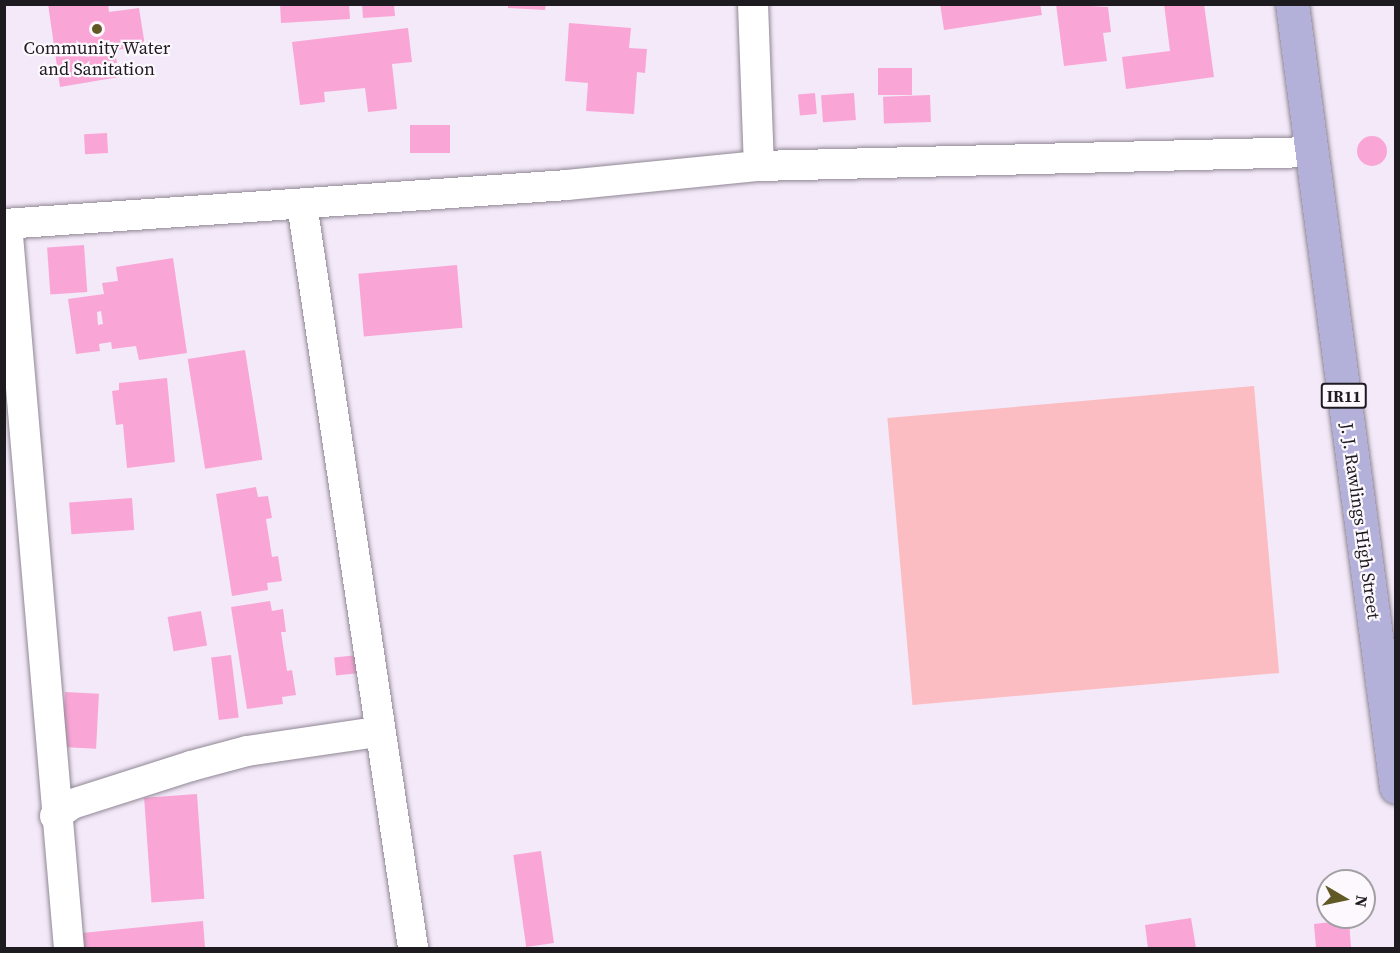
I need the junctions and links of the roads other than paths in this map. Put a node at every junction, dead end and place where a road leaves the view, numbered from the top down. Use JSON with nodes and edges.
{"nodes":[{"id":1,"x":753,"y":4,"type":"edge"},
{"id":2,"x":1292,"y":4,"type":"edge"},
{"id":3,"x":1311,"y":152,"type":"junction"},
{"id":4,"x":759,"y":166,"type":"junction"},
{"id":5,"x":302,"y":204,"type":"junction"},
{"id":6,"x":6,"y":224,"type":"edge"},
{"id":7,"x":1384,"y":615,"type":"edge"},
{"id":8,"x":378,"y":732,"type":"junction"},
{"id":9,"x":1395,"y":787,"type":"edge"},
{"id":10,"x":55,"y":816,"type":"junction"},
{"id":11,"x":69,"y":948,"type":"edge"},
{"id":12,"x":413,"y":948,"type":"edge"}],
"edges":[{"from":1,"to":4,"type":"street"},
{"from":2,"to":3,"type":"main road","name":"J. J. Rawlings High Street","number":"IR11"},
{"from":3,"to":4,"type":"street"},
{"from":3,"to":7,"type":"main road","name":"J. J. Rawlings High Street","number":"IR11"},
{"from":4,"to":5,"type":"street"},
{"from":5,"to":6,"type":"street"},
{"from":5,"to":8,"type":"street"},
{"from":6,"to":10,"type":"street"},
{"from":7,"to":9,"type":"main road","name":"J. J. Rawlings High Street","number":"IR11"},
{"from":8,"to":10,"type":"street"},
{"from":8,"to":12,"type":"street"},
{"from":10,"to":11,"type":"street"}]}
